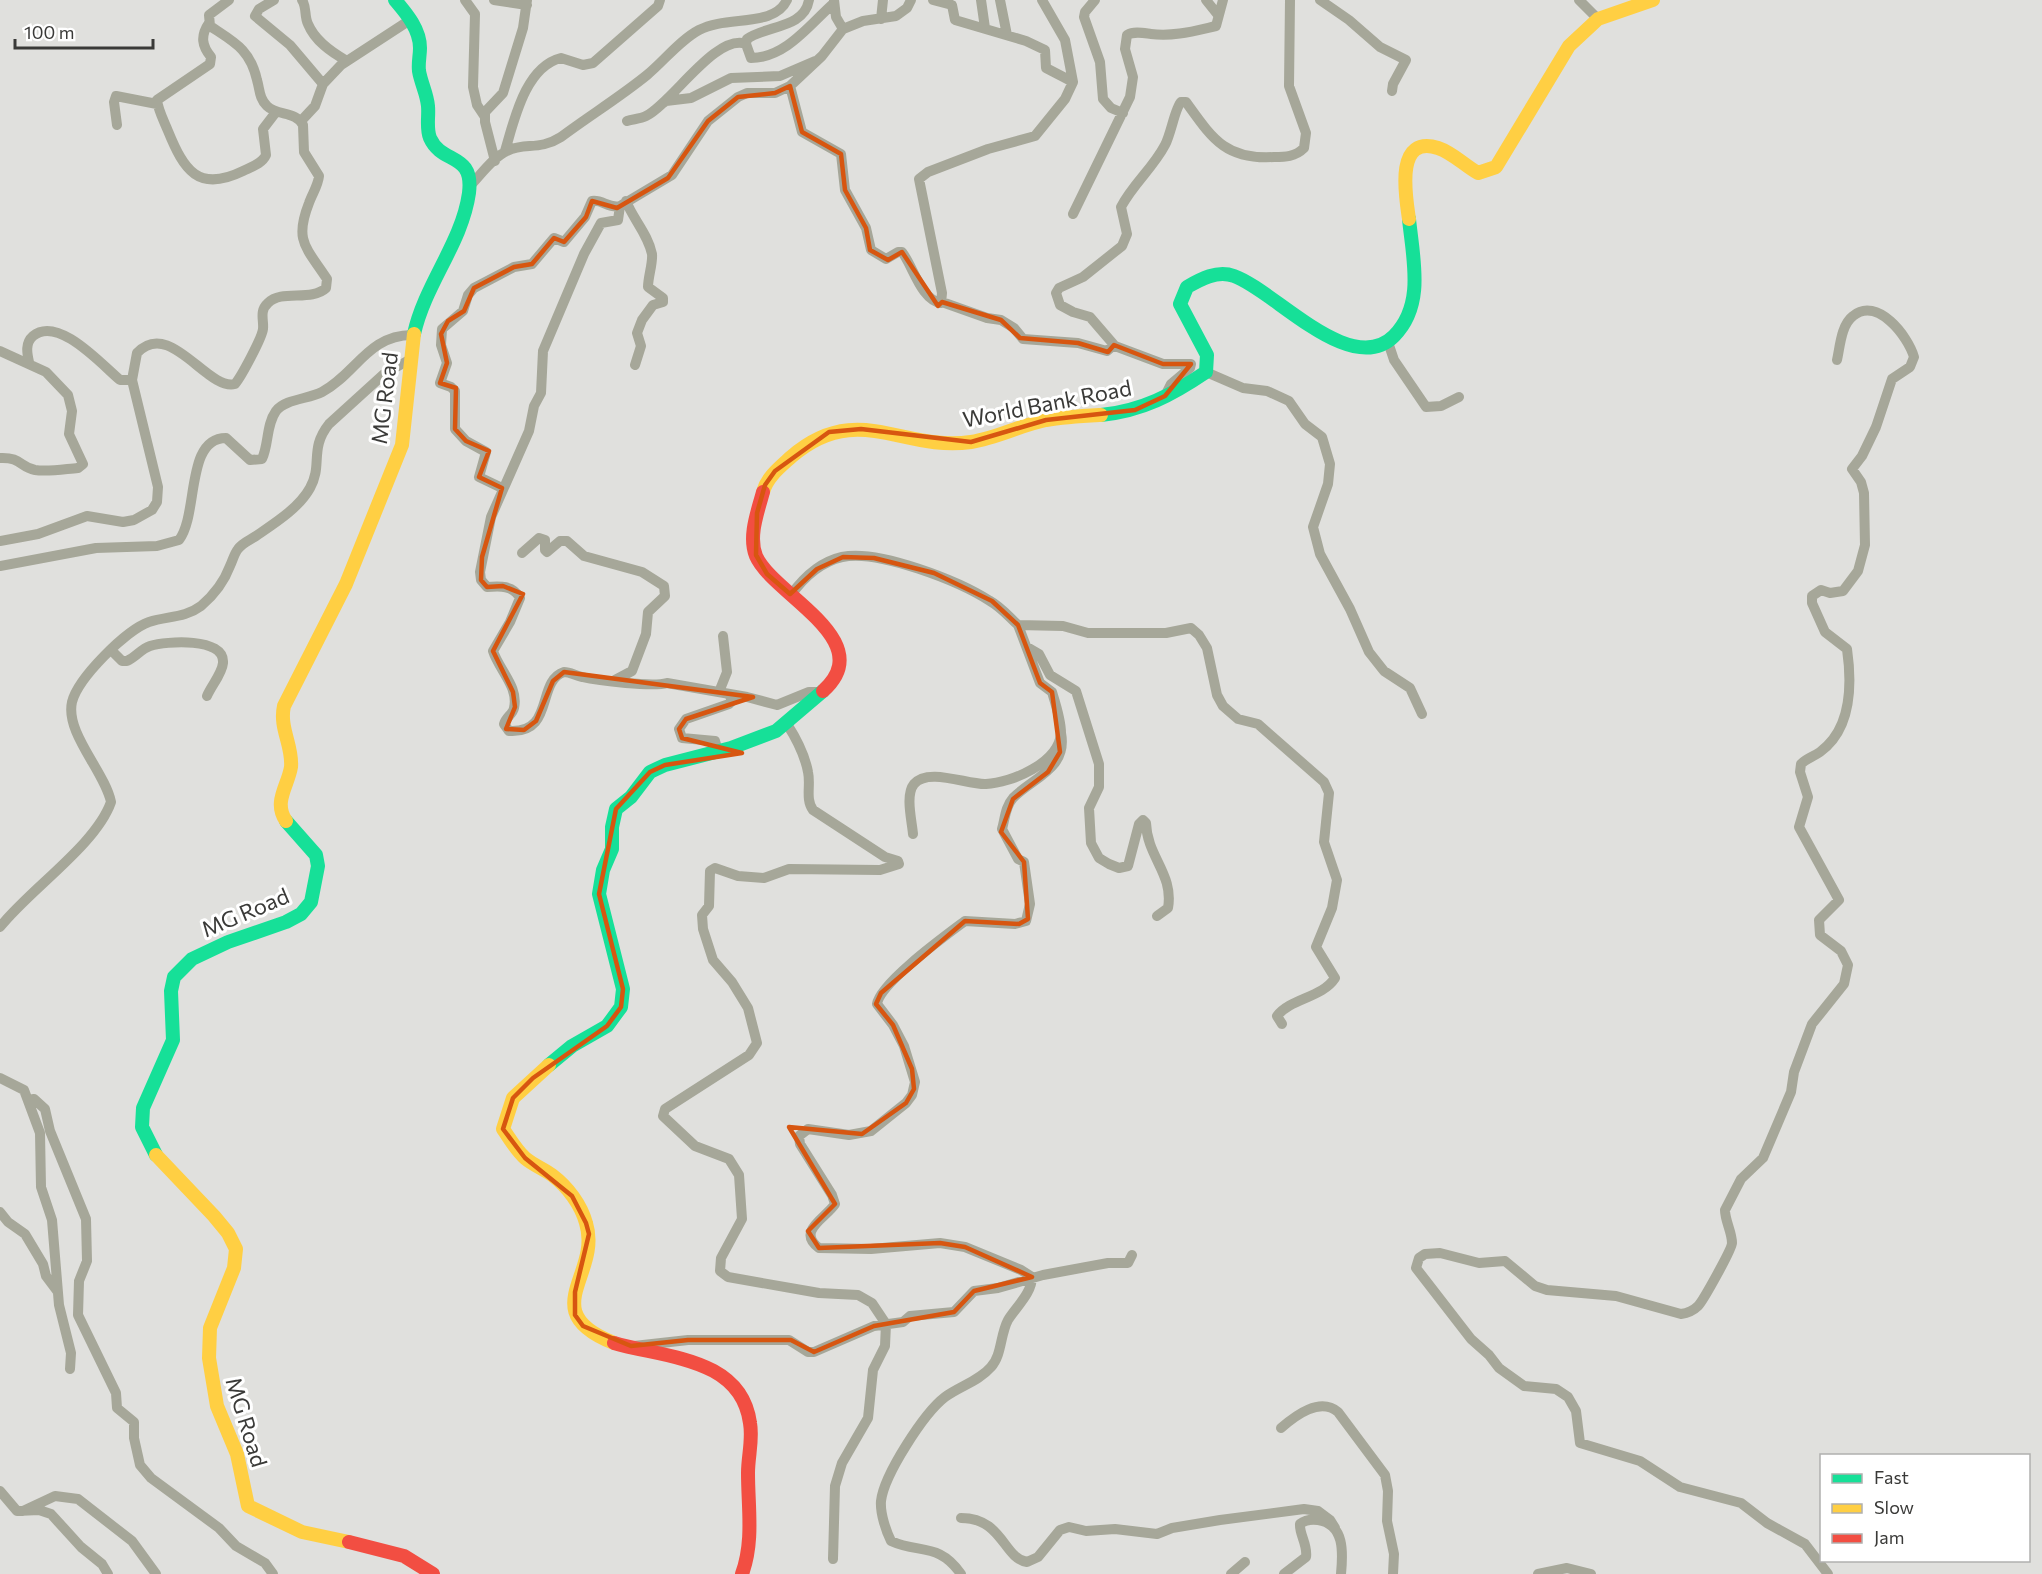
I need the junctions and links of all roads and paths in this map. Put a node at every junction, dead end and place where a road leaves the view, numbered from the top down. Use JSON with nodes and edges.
{"nodes":[{"id":1,"x":229,"y":0,"type":"edge"},
{"id":2,"x":274,"y":0,"type":"edge"},
{"id":3,"x":302,"y":0,"type":"edge"},
{"id":4,"x":395,"y":0,"type":"edge"},
{"id":5,"x":465,"y":0,"type":"edge"},
{"id":6,"x":494,"y":0,"type":"edge"},
{"id":7,"x":660,"y":0,"type":"edge"},
{"id":8,"x":787,"y":0,"type":"edge"},
{"id":9,"x":809,"y":0,"type":"edge"},
{"id":10,"x":883,"y":0,"type":"edge"},
{"id":11,"x":911,"y":0,"type":"edge"},
{"id":12,"x":933,"y":0,"type":"edge"},
{"id":13,"x":981,"y":0,"type":"edge"},
{"id":14,"x":1000,"y":0,"type":"edge"},
{"id":15,"x":1042,"y":0,"type":"edge"},
{"id":16,"x":1095,"y":0,"type":"edge"},
{"id":17,"x":1206,"y":0,"type":"edge"},
{"id":18,"x":1223,"y":0,"type":"edge"},
{"id":19,"x":1290,"y":0,"type":"edge"},
{"id":20,"x":1320,"y":0,"type":"edge"},
{"id":21,"x":1579,"y":0,"type":"edge"},
{"id":22,"x":1653,"y":0,"type":"edge"},
{"id":23,"x":834,"y":2,"type":"edge"},
{"id":24,"x":527,"y":3,"type":"edge"},
{"id":25,"x":1218,"y":15,"type":"junction"},
{"id":26,"x":1598,"y":19,"type":"junction"},
{"id":27,"x":411,"y":20,"type":"junction"},
{"id":28,"x":881,"y":20,"type":"junction"},
{"id":29,"x":209,"y":23,"type":"junction"},
{"id":30,"x":985,"y":28,"type":"junction"},
{"id":31,"x":843,"y":30,"type":"junction"},
{"id":32,"x":1007,"y":35,"type":"junction"},
{"id":33,"x":746,"y":44,"type":"junction"},
{"id":34,"x":818,"y":60,"type":"junction"},
{"id":35,"x":347,"y":61,"type":"junction"},
{"id":36,"x":1073,"y":81,"type":"junction"},
{"id":37,"x":322,"y":84,"type":"junction"},
{"id":38,"x":790,"y":86,"type":"junction"},
{"id":39,"x":1392,"y":91,"type":"dead end"},
{"id":40,"x":157,"y":104,"type":"junction"},
{"id":41,"x":662,"y":104,"type":"junction"},
{"id":42,"x":276,"y":112,"type":"junction"},
{"id":43,"x":1123,"y":112,"type":"junction"},
{"id":44,"x":485,"y":117,"type":"junction"},
{"id":45,"x":301,"y":121,"type":"junction"},
{"id":46,"x":627,"y":121,"type":"dead end"},
{"id":47,"x":117,"y":125,"type":"dead end"},
{"id":48,"x":505,"y":151,"type":"junction"},
{"id":49,"x":495,"y":161,"type":"junction"},
{"id":50,"x":469,"y":187,"type":"junction"},
{"id":51,"x":623,"y":203,"type":"junction"},
{"id":52,"x":1073,"y":214,"type":"dead end"},
{"id":53,"x":942,"y":302,"type":"junction"},
{"id":54,"x":412,"y":335,"type":"junction"},
{"id":55,"x":1388,"y":342,"type":"junction"},
{"id":56,"x":1113,"y":345,"type":"junction"},
{"id":57,"x":0,"y":351,"type":"edge"},
{"id":58,"x":409,"y":360,"type":"junction"},
{"id":59,"x":1837,"y":360,"type":"dead end"},
{"id":60,"x":30,"y":362,"type":"junction"},
{"id":61,"x":635,"y":364,"type":"dead end"},
{"id":62,"x":1206,"y":372,"type":"junction"},
{"id":63,"x":132,"y":380,"type":"junction"},
{"id":64,"x":1165,"y":396,"type":"junction"},
{"id":65,"x":1459,"y":397,"type":"dead end"},
{"id":66,"x":0,"y":458,"type":"edge"},
{"id":67,"x":502,"y":488,"type":"junction"},
{"id":68,"x":0,"y":542,"type":"edge"},
{"id":69,"x":522,"y":553,"type":"dead end"},
{"id":70,"x":0,"y":566,"type":"edge"},
{"id":71,"x":791,"y":595,"type":"junction"},
{"id":72,"x":1018,"y":625,"type":"junction"},
{"id":73,"x":723,"y":636,"type":"dead end"},
{"id":74,"x":1027,"y":648,"type":"junction"},
{"id":75,"x":112,"y":651,"type":"junction"},
{"id":76,"x":612,"y":681,"type":"junction"},
{"id":77,"x":824,"y":692,"type":"junction"},
{"id":78,"x":724,"y":693,"type":"junction"},
{"id":79,"x":207,"y":696,"type":"dead end"},
{"id":80,"x":1422,"y":714,"type":"dead end"},
{"id":81,"x":787,"y":724,"type":"junction"},
{"id":82,"x":1061,"y":734,"type":"junction"},
{"id":83,"x":717,"y":751,"type":"junction"},
{"id":84,"x":913,"y":834,"type":"dead end"},
{"id":85,"x":1157,"y":916,"type":"dead end"},
{"id":86,"x":0,"y":927,"type":"edge"},
{"id":87,"x":1282,"y":1024,"type":"dead end"},
{"id":88,"x":0,"y":1078,"type":"edge"},
{"id":89,"x":28,"y":1100,"type":"junction"},
{"id":90,"x":0,"y":1212,"type":"edge"},
{"id":91,"x":1132,"y":1255,"type":"dead end"},
{"id":92,"x":1032,"y":1277,"type":"junction"},
{"id":93,"x":58,"y":1292,"type":"junction"},
{"id":94,"x":886,"y":1324,"type":"junction"},
{"id":95,"x":631,"y":1346,"type":"junction"},
{"id":96,"x":70,"y":1369,"type":"dead end"},
{"id":97,"x":1281,"y":1428,"type":"dead end"},
{"id":98,"x":0,"y":1491,"type":"edge"},
{"id":99,"x":23,"y":1511,"type":"junction"},
{"id":100,"x":961,"y":1518,"type":"dead end"},
{"id":101,"x":1335,"y":1528,"type":"junction"},
{"id":102,"x":833,"y":1559,"type":"dead end"},
{"id":103,"x":1245,"y":1562,"type":"dead end"},
{"id":104,"x":108,"y":1574,"type":"edge"},
{"id":105,"x":156,"y":1574,"type":"edge"},
{"id":106,"x":273,"y":1574,"type":"edge"},
{"id":107,"x":433,"y":1574,"type":"edge"},
{"id":108,"x":742,"y":1574,"type":"edge"},
{"id":109,"x":962,"y":1574,"type":"edge"},
{"id":110,"x":1231,"y":1574,"type":"edge"},
{"id":111,"x":1284,"y":1574,"type":"edge"},
{"id":112,"x":1341,"y":1574,"type":"edge"},
{"id":113,"x":1393,"y":1574,"type":"edge"},
{"id":114,"x":1538,"y":1574,"type":"edge"},
{"id":115,"x":1591,"y":1574,"type":"edge"},
{"id":116,"x":1828,"y":1574,"type":"edge"}],
"edges":[{"from":1,"to":29,"type":"street"},
{"from":2,"to":37,"type":"street"},
{"from":3,"to":35,"type":"street"},
{"from":4,"to":27,"type":"main road"},
{"from":5,"to":44,"type":"street"},
{"from":6,"to":24,"type":"street"},
{"from":7,"to":48,"type":"street"},
{"from":8,"to":48,"type":"street"},
{"from":9,"to":33,"type":"street"},
{"from":10,"to":28,"type":"street"},
{"from":11,"to":28,"type":"street"},
{"from":12,"to":30,"type":"street"},
{"from":13,"to":30,"type":"street"},
{"from":14,"to":32,"type":"street"},
{"from":15,"to":36,"type":"street"},
{"from":16,"to":43,"type":"street"},
{"from":17,"to":25,"type":"street"},
{"from":18,"to":25,"type":"street"},
{"from":19,"to":56,"type":"street"},
{"from":20,"to":39,"type":"street"},
{"from":21,"to":26,"type":"street"},
{"from":22,"to":26,"type":"main road"},
{"from":23,"to":31,"type":"street"},
{"from":23,"to":33,"type":"street"},
{"from":24,"to":44,"type":"street"},
{"from":25,"to":43,"type":"street"},
{"from":26,"to":55,"type":"main road"},
{"from":27,"to":35,"type":"street"},
{"from":27,"to":50,"type":"main road"},
{"from":28,"to":31,"type":"street"},
{"from":29,"to":40,"type":"street"},
{"from":29,"to":42,"type":"street"},
{"from":30,"to":32,"type":"street"},
{"from":31,"to":34,"type":"street"},
{"from":32,"to":36,"type":"street"},
{"from":33,"to":41,"type":"street"},
{"from":34,"to":38,"type":"street"},
{"from":34,"to":41,"type":"street"},
{"from":35,"to":37,"type":"street"},
{"from":36,"to":53,"type":"street"},
{"from":37,"to":45,"type":"street"},
{"from":38,"to":51,"type":"street"},
{"from":38,"to":53,"type":"street"},
{"from":40,"to":42,"type":"street"},
{"from":40,"to":47,"type":"street"},
{"from":41,"to":46,"type":"street"},
{"from":42,"to":45,"type":"street"},
{"from":43,"to":52,"type":"street"},
{"from":44,"to":49,"type":"street"},
{"from":45,"to":63,"type":"street"},
{"from":48,"to":49,"type":"street"},
{"from":49,"to":50,"type":"street"},
{"from":50,"to":54,"type":"main road","name":"MG Road"},
{"from":51,"to":61,"type":"street"},
{"from":51,"to":67,"type":"street"},
{"from":51,"to":67,"type":"street"},
{"from":53,"to":56,"type":"street"},
{"from":54,"to":58,"type":"main road","name":"MG Road"},
{"from":54,"to":70,"type":"street"},
{"from":55,"to":62,"type":"main road"},
{"from":55,"to":65,"type":"street"},
{"from":56,"to":64,"type":"street"},
{"from":57,"to":60,"type":"street"},
{"from":58,"to":75,"type":"street"},
{"from":58,"to":107,"type":"main road","name":"MG Road"},
{"from":59,"to":116,"type":"street"},
{"from":60,"to":63,"type":"street"},
{"from":60,"to":66,"type":"street"},
{"from":62,"to":64,"type":"main road","name":"World Bank Road"},
{"from":62,"to":80,"type":"street"},
{"from":63,"to":68,"type":"street"},
{"from":64,"to":71,"type":"main road","name":"World Bank Road"},
{"from":67,"to":76,"type":"street"},
{"from":69,"to":76,"type":"street"},
{"from":71,"to":72,"type":"street"},
{"from":71,"to":77,"type":"main road","name":"World Bank Road"},
{"from":72,"to":74,"type":"street"},
{"from":72,"to":87,"type":"street"},
{"from":73,"to":78,"type":"street"},
{"from":74,"to":82,"type":"street"},
{"from":74,"to":85,"type":"street"},
{"from":75,"to":79,"type":"street"},
{"from":75,"to":86,"type":"street"},
{"from":76,"to":78,"type":"street"},
{"from":77,"to":78,"type":"street"},
{"from":77,"to":81,"type":"main road","name":"World Bank Road"},
{"from":78,"to":83,"type":"street"},
{"from":81,"to":83,"type":"main road","name":"World Bank Road"},
{"from":81,"to":94,"type":"street"},
{"from":82,"to":84,"type":"street"},
{"from":82,"to":92,"type":"street"},
{"from":83,"to":95,"type":"main road","name":"World Bank Road"},
{"from":88,"to":89,"type":"street"},
{"from":89,"to":93,"type":"street"},
{"from":89,"to":106,"type":"street"},
{"from":90,"to":93,"type":"street"},
{"from":91,"to":92,"type":"street"},
{"from":92,"to":94,"type":"street"},
{"from":92,"to":109,"type":"street"},
{"from":93,"to":96,"type":"street"},
{"from":94,"to":95,"type":"street"},
{"from":94,"to":102,"type":"street"},
{"from":95,"to":108,"type":"main road","name":"World Bank Road"},
{"from":97,"to":113,"type":"street"},
{"from":98,"to":99,"type":"street"},
{"from":99,"to":104,"type":"street"},
{"from":99,"to":105,"type":"street"},
{"from":100,"to":101,"type":"street"},
{"from":101,"to":111,"type":"street"},
{"from":101,"to":112,"type":"street"},
{"from":103,"to":110,"type":"street"},
{"from":114,"to":115,"type":"street"}]}
